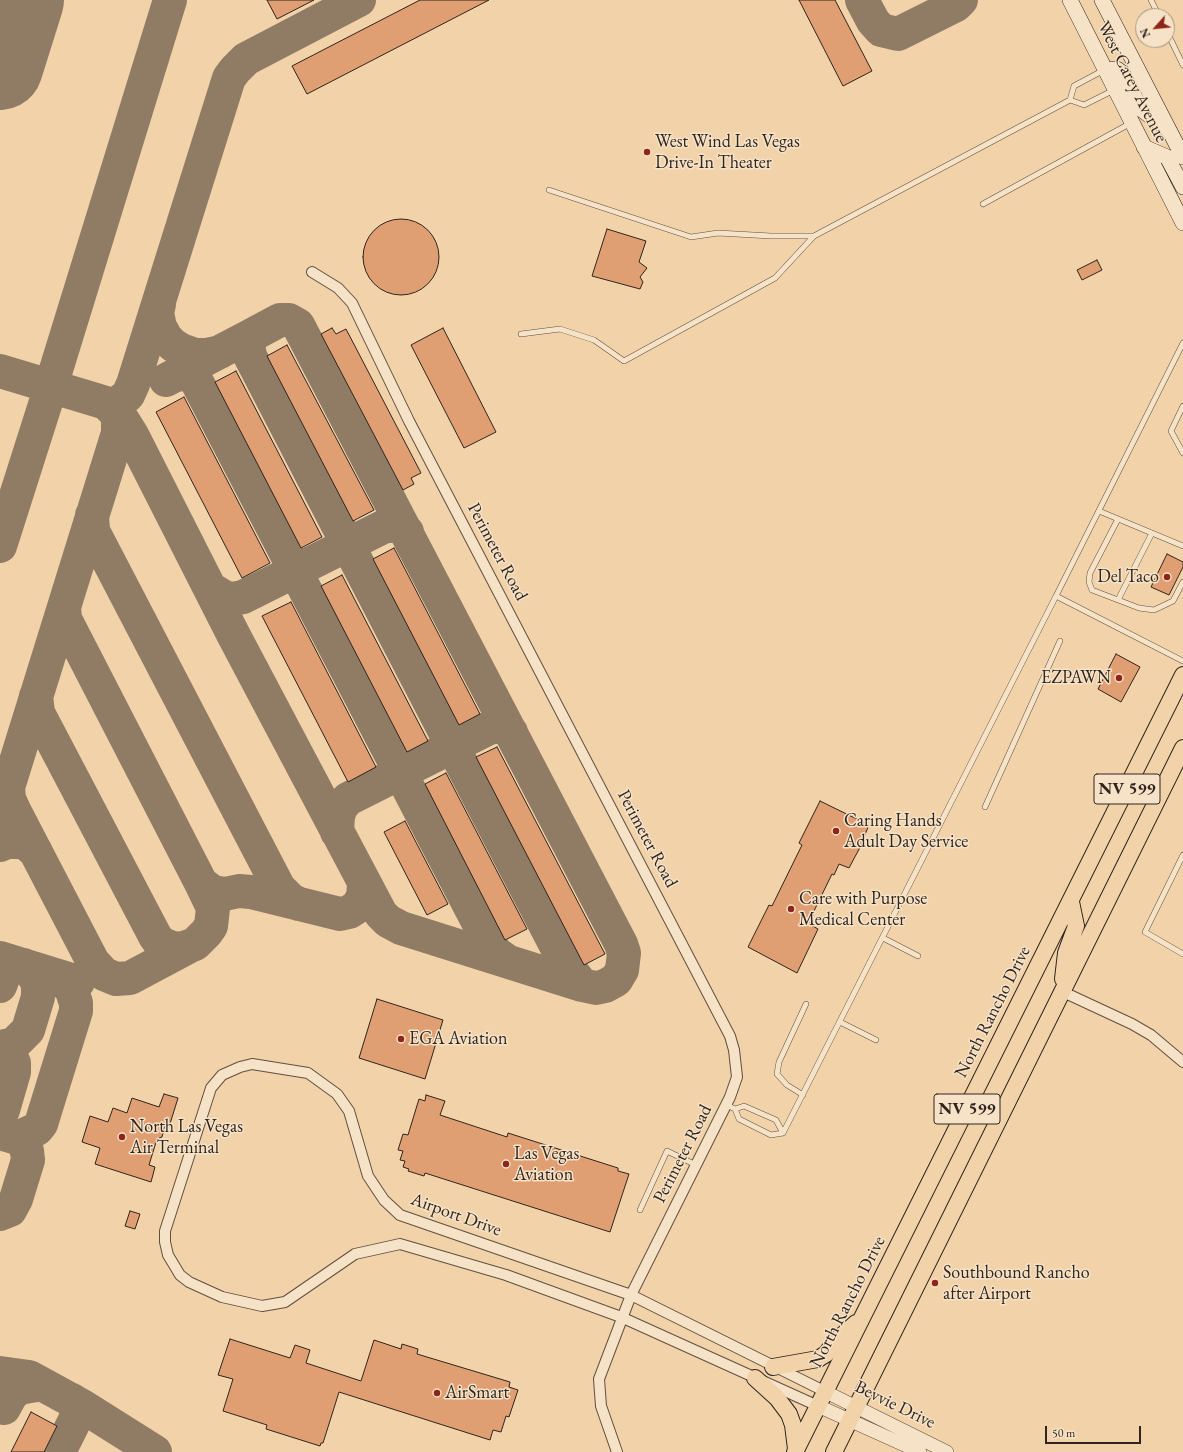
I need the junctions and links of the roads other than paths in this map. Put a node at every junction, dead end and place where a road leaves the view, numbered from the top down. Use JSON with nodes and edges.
{"nodes":[{"id":1,"x":1070,"y":0,"type":"edge"},
{"id":2,"x":1102,"y":0,"type":"edge"},
{"id":3,"x":1175,"y":48,"type":"edge"},
{"id":4,"x":1183,"y":65,"type":"edge"},
{"id":5,"x":1105,"y":70,"type":"junction"},
{"id":6,"x":1115,"y":89,"type":"junction"},
{"id":7,"x":1070,"y":100,"type":"junction"},
{"id":8,"x":1132,"y":123,"type":"junction"},
{"id":9,"x":1169,"y":130,"type":"junction"},
{"id":10,"x":1144,"y":147,"type":"junction"},
{"id":11,"x":1183,"y":157,"type":"edge"},
{"id":12,"x":1183,"y":187,"type":"edge"},
{"id":13,"x":549,"y":190,"type":"dead end"},
{"id":14,"x":983,"y":204,"type":"dead end"},
{"id":15,"x":1183,"y":223,"type":"edge"},
{"id":16,"x":814,"y":236,"type":"junction"},
{"id":17,"x":312,"y":272,"type":"dead end"},
{"id":18,"x":521,"y":334,"type":"dead end"},
{"id":19,"x":1183,"y":344,"type":"edge"},
{"id":20,"x":1183,"y":406,"type":"edge"},
{"id":21,"x":1183,"y":453,"type":"edge"},
{"id":22,"x":1099,"y":511,"type":"junction"},
{"id":23,"x":1118,"y":518,"type":"junction"},
{"id":24,"x":1152,"y":533,"type":"junction"},
{"id":25,"x":1183,"y":546,"type":"edge"},
{"id":26,"x":1183,"y":582,"type":"edge"},
{"id":27,"x":1056,"y":596,"type":"junction"},
{"id":28,"x":1118,"y":600,"type":"junction"},
{"id":29,"x":1060,"y":641,"type":"dead end"},
{"id":30,"x":1183,"y":660,"type":"edge"},
{"id":31,"x":1183,"y":675,"type":"edge"},
{"id":32,"x":1183,"y":748,"type":"edge"},
{"id":33,"x":985,"y":807,"type":"dead end"},
{"id":34,"x":1183,"y":855,"type":"edge"},
{"id":35,"x":1071,"y":902,"type":"junction"},
{"id":36,"x":883,"y":938,"type":"junction"},
{"id":37,"x":1183,"y":954,"type":"edge"},
{"id":38,"x":918,"y":956,"type":"dead end"},
{"id":39,"x":1061,"y":991,"type":"junction"},
{"id":40,"x":806,"y":1004,"type":"dead end"},
{"id":41,"x":840,"y":1022,"type":"junction"},
{"id":42,"x":876,"y":1040,"type":"dead end"},
{"id":43,"x":1183,"y":1062,"type":"edge"},
{"id":44,"x":803,"y":1095,"type":"junction"},
{"id":45,"x":731,"y":1107,"type":"junction"},
{"id":46,"x":783,"y":1133,"type":"junction"},
{"id":47,"x":696,"y":1165,"type":"junction"},
{"id":48,"x":640,"y":1210,"type":"dead end"},
{"id":49,"x":631,"y":1295,"type":"junction"},
{"id":50,"x":621,"y":1317,"type":"junction"},
{"id":51,"x":863,"y":1317,"type":"junction"},
{"id":52,"x":773,"y":1366,"type":"junction"},
{"id":53,"x":755,"y":1378,"type":"junction"},
{"id":54,"x":826,"y":1392,"type":"junction"},
{"id":55,"x":818,"y":1406,"type":"junction"},
{"id":56,"x":853,"y":1414,"type":"junction"},
{"id":57,"x":796,"y":1451,"type":"edge"},
{"id":58,"x":617,"y":1452,"type":"edge"},
{"id":59,"x":834,"y":1452,"type":"edge"},
{"id":60,"x":920,"y":1452,"type":"edge"},
{"id":61,"x":948,"y":1452,"type":"edge"}],
"edges":[{"from":1,"to":5,"type":"main road","name":"West Carey Avenue"},
{"from":2,"to":9,"type":"main road","name":"West Carey Avenue"},
{"from":3,"to":4,"type":"lane"},
{"from":5,"to":6,"type":"main road","name":"West Carey Avenue"},
{"from":5,"to":7,"type":"lane"},
{"from":5,"to":9,"type":"main road"},
{"from":6,"to":7,"type":"lane"},
{"from":6,"to":8,"type":"main road","name":"West Carey Avenue"},
{"from":7,"to":16,"type":"lane"},
{"from":8,"to":10,"type":"main road","name":"West Carey Avenue"},
{"from":8,"to":14,"type":"lane"},
{"from":9,"to":11,"type":"main road","name":"West Carey Avenue"},
{"from":10,"to":12,"type":"main road"},
{"from":10,"to":15,"type":"main road","name":"West Carey Avenue"},
{"from":13,"to":16,"type":"lane"},
{"from":16,"to":18,"type":"lane"},
{"from":17,"to":45,"type":"street","name":"Perimeter Road"},
{"from":19,"to":22,"type":"lane"},
{"from":20,"to":21,"type":"lane"},
{"from":22,"to":23,"type":"lane"},
{"from":22,"to":27,"type":"lane"},
{"from":23,"to":24,"type":"lane"},
{"from":23,"to":28,"type":"lane"},
{"from":24,"to":25,"type":"lane"},
{"from":24,"to":28,"type":"lane"},
{"from":26,"to":28,"type":"lane"},
{"from":27,"to":30,"type":"lane"},
{"from":27,"to":36,"type":"lane"},
{"from":29,"to":33,"type":"lane"},
{"from":31,"to":35,"type":"main road","name":"North Rancho Drive","number":"NV 599"},
{"from":32,"to":39,"type":"main road","number":"NV 599"},
{"from":34,"to":37,"type":"lane"},
{"from":35,"to":39,"type":"main road"},
{"from":35,"to":51,"type":"main road","name":"North Rancho Drive","number":"NV 599"},
{"from":36,"to":38,"type":"lane"},
{"from":36,"to":41,"type":"lane"},
{"from":39,"to":43,"type":"street"},
{"from":39,"to":56,"type":"main road","number":"NV 599"},
{"from":40,"to":44,"type":"lane"},
{"from":41,"to":42,"type":"lane"},
{"from":41,"to":44,"type":"lane"},
{"from":44,"to":46,"type":"lane"},
{"from":45,"to":46,"type":"lane"},
{"from":45,"to":46,"type":"lane"},
{"from":45,"to":47,"type":"street","name":"Perimeter Road"},
{"from":47,"to":48,"type":"lane"},
{"from":47,"to":49,"type":"street","name":"Perimeter Road"},
{"from":49,"to":50,"type":"street","name":"Perimeter Road"},
{"from":49,"to":50,"type":"street","name":"Airport Drive"},
{"from":49,"to":52,"type":"street","name":"Airport Drive"},
{"from":50,"to":53,"type":"street","name":"Airport Drive"},
{"from":50,"to":58,"type":"street","name":"Perimeter Road"},
{"from":51,"to":52,"type":"main road"},
{"from":51,"to":54,"type":"main road","name":"North Rancho Drive","number":"NV 599"},
{"from":52,"to":54,"type":"street","name":"Airport Drive"},
{"from":53,"to":55,"type":"street","name":"Airport Drive"},
{"from":53,"to":57,"type":"main road"},
{"from":54,"to":55,"type":"main road","name":"North Rancho Drive","number":"NV 599"},
{"from":54,"to":56,"type":"street","name":"Bevvie Drive"},
{"from":55,"to":56,"type":"street","name":"Bevvie Drive"},
{"from":55,"to":57,"type":"main road","name":"North Rancho Drive","number":"NV 599"},
{"from":56,"to":59,"type":"main road","number":"NV 599"},
{"from":56,"to":60,"type":"street","name":"Bevvie Drive"},
{"from":56,"to":61,"type":"street","name":"Bevvie Drive"}]}
